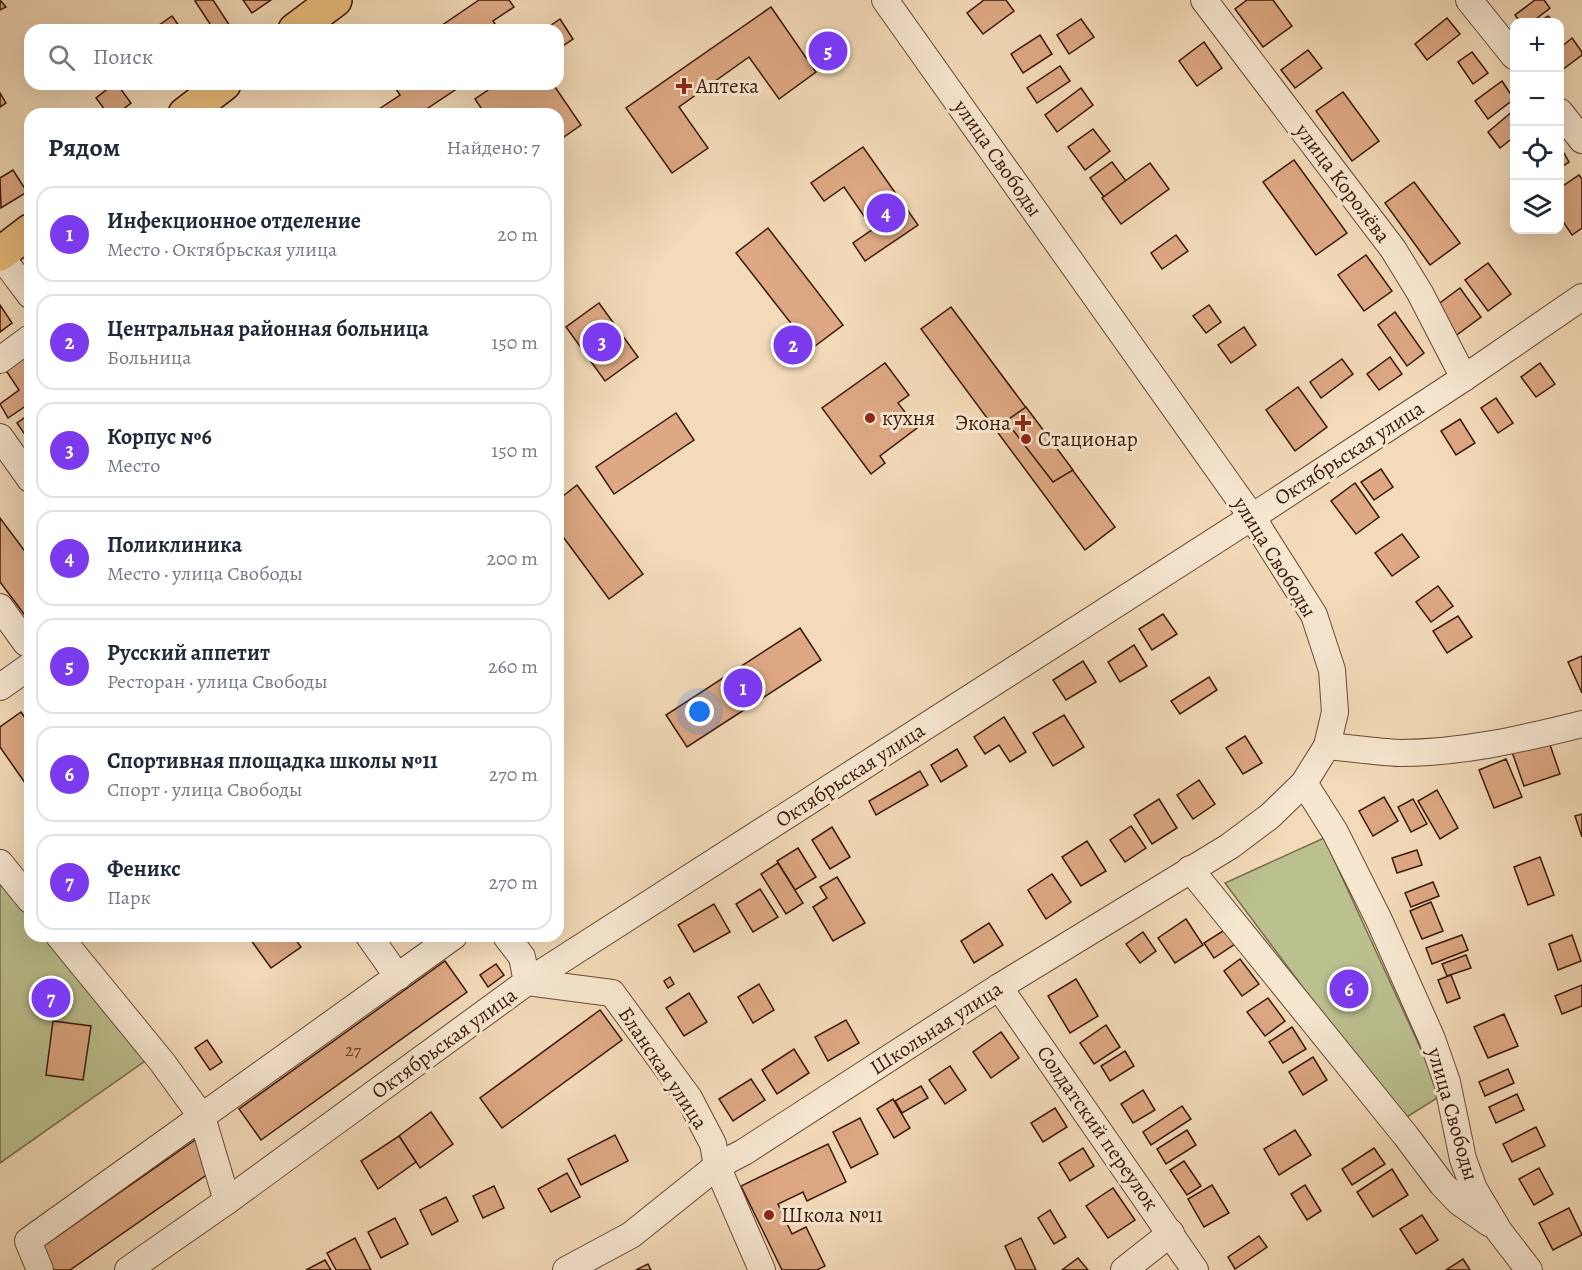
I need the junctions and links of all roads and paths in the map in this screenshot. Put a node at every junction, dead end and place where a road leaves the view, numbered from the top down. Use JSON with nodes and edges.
{"nodes":[{"id":1,"x":335,"y":0,"type":"edge"},
{"id":2,"x":885,"y":0,"type":"edge"},
{"id":3,"x":1204,"y":0,"type":"edge"},
{"id":4,"x":1469,"y":0,"type":"edge"},
{"id":5,"x":304,"y":24,"type":"edge"},
{"id":6,"x":1510,"y":50,"type":"edge"},
{"id":7,"x":216,"y":90,"type":"edge"},
{"id":8,"x":193,"y":108,"type":"edge"},
{"id":9,"x":1564,"y":117,"type":"edge"},
{"id":10,"x":1582,"y":140,"type":"edge"},
{"id":11,"x":24,"y":236,"type":"edge"},
{"id":12,"x":0,"y":255,"type":"edge"},
{"id":13,"x":24,"y":287,"type":"edge"},
{"id":14,"x":1582,"y":297,"type":"edge"},
{"id":15,"x":24,"y":342,"type":"edge"},
{"id":16,"x":0,"y":360,"type":"edge"},
{"id":17,"x":1464,"y":378,"type":"junction"},
{"id":18,"x":0,"y":437,"type":"edge"},
{"id":19,"x":24,"y":471,"type":"edge"},
{"id":20,"x":1252,"y":517,"type":"junction"},
{"id":21,"x":0,"y":607,"type":"edge"},
{"id":22,"x":24,"y":660,"type":"edge"},
{"id":23,"x":24,"y":669,"type":"edge"},
{"id":24,"x":0,"y":687,"type":"edge"},
{"id":25,"x":1582,"y":724,"type":"edge"},
{"id":26,"x":1327,"y":746,"type":"junction"},
{"id":27,"x":1304,"y":783,"type":"junction"},
{"id":28,"x":0,"y":863,"type":"edge"},
{"id":29,"x":1190,"y":869,"type":"junction"},
{"id":30,"x":24,"y":893,"type":"edge"},
{"id":31,"x":64,"y":942,"type":"edge"},
{"id":32,"x":373,"y":942,"type":"edge"},
{"id":33,"x":446,"y":942,"type":"edge"},
{"id":34,"x":511,"y":942,"type":"edge"},
{"id":35,"x":398,"y":977,"type":"junction"},
{"id":36,"x":527,"y":982,"type":"junction"},
{"id":37,"x":999,"y":987,"type":"junction"},
{"id":38,"x":202,"y":1117,"type":"junction"},
{"id":39,"x":717,"y":1166,"type":"junction"},
{"id":40,"x":227,"y":1201,"type":"junction"},
{"id":41,"x":1499,"y":1231,"type":"junction"},
{"id":42,"x":1171,"y":1233,"type":"junction"},
{"id":43,"x":40,"y":1270,"type":"edge"},
{"id":44,"x":128,"y":1270,"type":"edge"},
{"id":45,"x":566,"y":1270,"type":"edge"},
{"id":46,"x":762,"y":1270,"type":"edge"},
{"id":47,"x":1124,"y":1270,"type":"edge"},
{"id":48,"x":1195,"y":1270,"type":"edge"},
{"id":49,"x":1529,"y":1270,"type":"edge"}],
"edges":[{"from":1,"to":5,"type":"highway"},
{"from":2,"to":20,"type":"street","name":"улица Свободы"},
{"from":3,"to":17,"type":"street","name":"улица Королёва"},
{"from":4,"to":6,"type":"street"},
{"from":7,"to":8,"type":"highway"},
{"from":9,"to":10,"type":"street"},
{"from":11,"to":12,"type":"highway"},
{"from":12,"to":13,"type":"street"},
{"from":14,"to":17,"type":"street","name":"Октябрьская улица"},
{"from":15,"to":16,"type":"street"},
{"from":17,"to":20,"type":"street","name":"Октябрьская улица"},
{"from":18,"to":19,"type":"street"},
{"from":20,"to":26,"type":"street","name":"улица Свободы"},
{"from":20,"to":36,"type":"street","name":"Октябрьская улица"},
{"from":21,"to":22,"type":"street"},
{"from":23,"to":24,"type":"street"},
{"from":25,"to":26,"type":"street"},
{"from":26,"to":27,"type":"street","name":"улица Свободы"},
{"from":27,"to":29,"type":"street","name":"Школьная улица"},
{"from":27,"to":41,"type":"street","name":"улица Свободы"},
{"from":28,"to":30,"type":"street"},
{"from":29,"to":37,"type":"street","name":"Школьная улица"},
{"from":29,"to":41,"type":"street"},
{"from":31,"to":38,"type":"street"},
{"from":32,"to":35,"type":"street"},
{"from":33,"to":35,"type":"street"},
{"from":34,"to":36,"type":"street"},
{"from":35,"to":38,"type":"street"},
{"from":36,"to":39,"type":"street","name":"Бланская улица"},
{"from":36,"to":40,"type":"street","name":"Октябрьская улица"},
{"from":37,"to":39,"type":"street","name":"Школьная улица"},
{"from":37,"to":42,"type":"street","name":"Солдатский переулок"},
{"from":38,"to":40,"type":"street"},
{"from":38,"to":43,"type":"street"},
{"from":39,"to":45,"type":"street","name":"Школьная улица"},
{"from":39,"to":46,"type":"street","name":"Бланская улица"},
{"from":40,"to":44,"type":"street","name":"Октябрьская улица"},
{"from":41,"to":49,"type":"street","name":"улица Свободы"},
{"from":42,"to":47,"type":"street"},
{"from":42,"to":48,"type":"street","name":"Солдатский переулок"}]}
